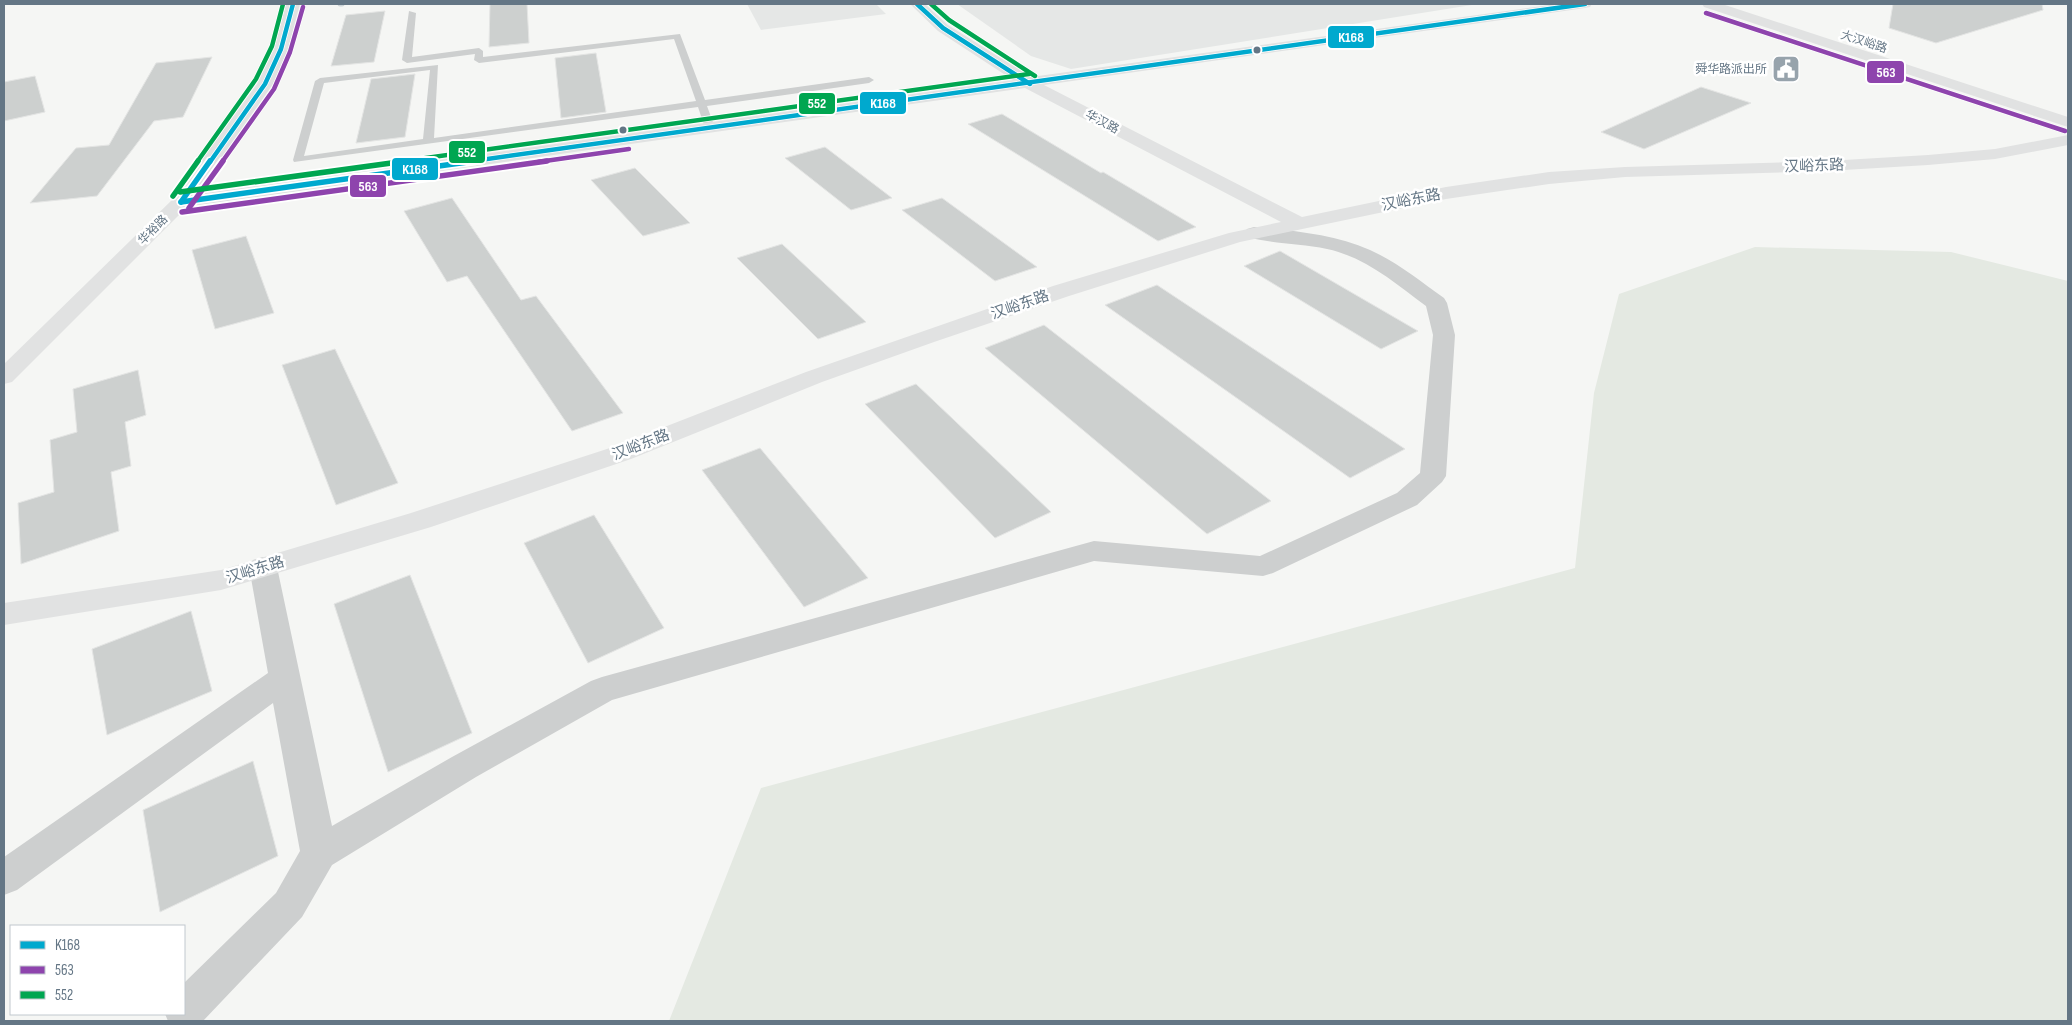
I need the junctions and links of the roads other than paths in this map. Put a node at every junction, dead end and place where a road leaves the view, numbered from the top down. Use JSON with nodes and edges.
{"nodes":[{"id":1,"x":293,"y":4,"type":"edge"},
{"id":2,"x":917,"y":4,"type":"edge"},
{"id":3,"x":1585,"y":4,"type":"edge"},
{"id":4,"x":1709,"y":4,"type":"edge"},
{"id":5,"x":1745,"y":4,"type":"edge"},
{"id":6,"x":412,"y":13,"type":"dead end"},
{"id":7,"x":869,"y":80,"type":"dead end"},
{"id":8,"x":1030,"y":84,"type":"junction"},
{"id":9,"x":701,"y":104,"type":"junction"},
{"id":10,"x":2068,"y":108,"type":"edge"},
{"id":11,"x":2068,"y":122,"type":"edge"},
{"id":12,"x":710,"y":128,"type":"junction"},
{"id":13,"x":2068,"y":140,"type":"edge"},
{"id":14,"x":428,"y":142,"type":"junction"},
{"id":15,"x":181,"y":202,"type":"junction"},
{"id":16,"x":1298,"y":223,"type":"junction"},
{"id":17,"x":1254,"y":233,"type":"junction"},
{"id":18,"x":4,"y":377,"type":"edge"},
{"id":19,"x":263,"y":568,"type":"junction"},
{"id":20,"x":4,"y":614,"type":"edge"},
{"id":21,"x":284,"y":678,"type":"junction"},
{"id":22,"x":318,"y":853,"type":"junction"},
{"id":23,"x":4,"y":878,"type":"edge"},
{"id":24,"x":185,"y":1010,"type":"edge"}],
"edges":[{"from":1,"to":15,"type":"street","name":"华裕路"},
{"from":2,"to":8,"type":"street","name":"华汉路"},
{"from":3,"to":8,"type":"street"},
{"from":4,"to":11,"type":"street","name":"大汉峪路"},
{"from":5,"to":10,"type":"street","name":"大汉峪路"},
{"from":6,"to":9,"type":"lane"},
{"from":7,"to":9,"type":"lane"},
{"from":8,"to":12,"type":"street"},
{"from":8,"to":16,"type":"street","name":"华汉路"},
{"from":9,"to":12,"type":"lane"},
{"from":9,"to":14,"type":"lane"},
{"from":12,"to":15,"type":"street"},
{"from":13,"to":16,"type":"street","name":"汉峪东路"},
{"from":14,"to":14,"type":"lane"},
{"from":15,"to":18,"type":"street","name":"华裕路"},
{"from":16,"to":17,"type":"street","name":"汉峪东路"},
{"from":17,"to":19,"type":"street","name":"汉峪东路"},
{"from":17,"to":22,"type":"street"},
{"from":19,"to":20,"type":"street","name":"汉峪东路"},
{"from":19,"to":21,"type":"street"},
{"from":21,"to":22,"type":"street"},
{"from":21,"to":23,"type":"street"},
{"from":22,"to":24,"type":"street"}]}
